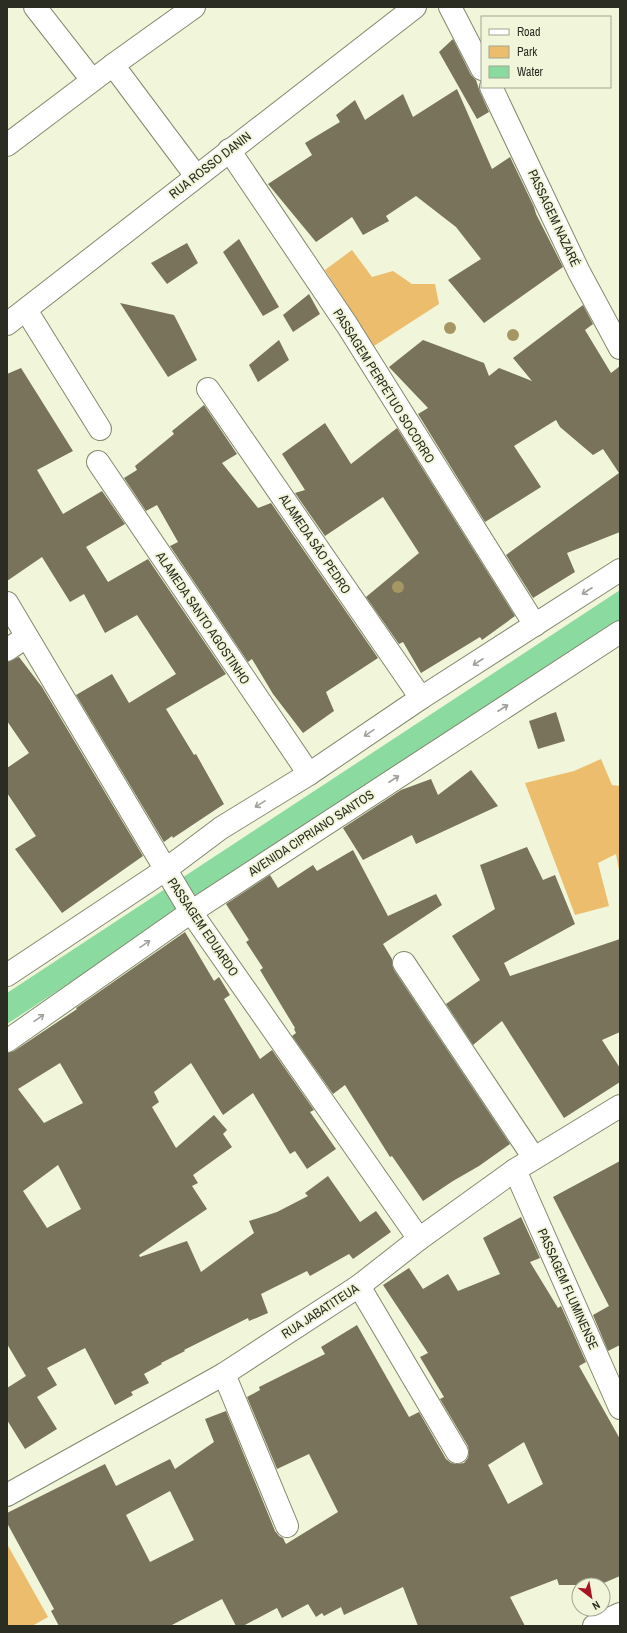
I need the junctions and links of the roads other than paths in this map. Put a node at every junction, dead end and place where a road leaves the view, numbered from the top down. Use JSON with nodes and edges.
{"nodes":[{"id":1,"x":35,"y":7,"type":"edge"},
{"id":2,"x":194,"y":7,"type":"edge"},
{"id":3,"x":415,"y":7,"type":"edge"},
{"id":4,"x":450,"y":7,"type":"edge"},
{"id":5,"x":113,"y":65,"type":"junction"},
{"id":6,"x":481,"y":67,"type":"edge"},
{"id":7,"x":92,"y":80,"type":"junction"},
{"id":8,"x":491,"y":88,"type":"edge"},
{"id":9,"x":7,"y":145,"type":"edge"},
{"id":10,"x":229,"y":150,"type":"junction"},
{"id":11,"x":196,"y":176,"type":"junction"},
{"id":12,"x":13,"y":318,"type":"edge"},
{"id":13,"x":620,"y":348,"type":"edge"},
{"id":14,"x":208,"y":388,"type":"dead end"},
{"id":15,"x":100,"y":429,"type":"dead end"},
{"id":16,"x":98,"y":462,"type":"dead end"},
{"id":17,"x":620,"y":570,"type":"edge"},
{"id":18,"x":7,"y":603,"type":"edge"},
{"id":19,"x":535,"y":625,"type":"junction"},
{"id":20,"x":620,"y":632,"type":"edge"},
{"id":21,"x":26,"y":637,"type":"junction"},
{"id":22,"x":7,"y":650,"type":"edge"},
{"id":23,"x":421,"y":698,"type":"junction"},
{"id":24,"x":310,"y":774,"type":"junction"},
{"id":25,"x":165,"y":870,"type":"junction"},
{"id":26,"x":191,"y":912,"type":"junction"},
{"id":27,"x":404,"y":963,"type":"dead end"},
{"id":28,"x":7,"y":975,"type":"edge"},
{"id":29,"x":7,"y":1041,"type":"edge"},
{"id":30,"x":620,"y":1106,"type":"edge"},
{"id":31,"x":534,"y":1158,"type":"junction"},
{"id":32,"x":515,"y":1170,"type":"junction"},
{"id":33,"x":419,"y":1239,"type":"junction"},
{"id":34,"x":359,"y":1286,"type":"junction"},
{"id":35,"x":224,"y":1374,"type":"junction"},
{"id":36,"x":620,"y":1408,"type":"edge"},
{"id":37,"x":457,"y":1452,"type":"dead end"},
{"id":38,"x":7,"y":1495,"type":"edge"},
{"id":39,"x":287,"y":1526,"type":"dead end"},
{"id":40,"x":620,"y":1614,"type":"edge"},
{"id":41,"x":594,"y":1626,"type":"edge"}],
"edges":[{"from":1,"to":7,"type":"street"},
{"from":2,"to":5,"type":"street"},
{"from":3,"to":10,"type":"street","name":"RUA ROSSO DANIN"},
{"from":4,"to":6,"type":"street"},
{"from":5,"to":7,"type":"street"},
{"from":5,"to":11,"type":"street"},
{"from":7,"to":9,"type":"street"},
{"from":8,"to":13,"type":"street","name":"PASSAGEM NAZARÉ"},
{"from":10,"to":11,"type":"street","name":"RUA ROSSO DANIN"},
{"from":10,"to":19,"type":"street","name":"PASSAGEM PERPÉTUO SOCORRO"},
{"from":11,"to":12,"type":"street","name":"RUA ROSSO DANIN"},
{"from":12,"to":15,"type":"street"},
{"from":14,"to":23,"type":"street","name":"ALAMEDA SÃO PEDRO"},
{"from":16,"to":24,"type":"street","name":"ALAMEDA SANTO AGOSTINHO"},
{"from":17,"to":19,"type":"street","one_way":true},
{"from":18,"to":21,"type":"street","name":"PASSAGEM EDUARDO"},
{"from":19,"to":23,"type":"street","one_way":true},
{"from":26,"to":20,"type":"street","name":"AVENIDA CIPRIANO SANTOS","one_way":true},
{"from":21,"to":22,"type":"street"},
{"from":21,"to":25,"type":"street","name":"PASSAGEM EDUARDO"},
{"from":23,"to":24,"type":"street","one_way":true},
{"from":24,"to":25,"type":"street","one_way":true},
{"from":25,"to":26,"type":"street","name":"PASSAGEM EDUARDO"},
{"from":25,"to":28,"type":"street"},
{"from":29,"to":26,"type":"street","name":"AVENIDA CIPRIANO SANTOS","one_way":true},
{"from":26,"to":33,"type":"street","name":"PASSAGEM EDUARDO"},
{"from":27,"to":31,"type":"street"},
{"from":30,"to":31,"type":"street","name":"RUA JABATITEUA"},
{"from":31,"to":32,"type":"street","name":"RUA JABATITEUA"},
{"from":32,"to":33,"type":"street","name":"RUA JABATITEUA"},
{"from":32,"to":36,"type":"street","name":"PASSAGEM FLUMINENSE"},
{"from":33,"to":34,"type":"street","name":"RUA JABATITEUA"},
{"from":34,"to":35,"type":"street","name":"RUA JABATITEUA"},
{"from":34,"to":37,"type":"street"},
{"from":35,"to":38,"type":"street","name":"RUA JABATITEUA"},
{"from":35,"to":39,"type":"street"},
{"from":40,"to":41,"type":"street"}]}
